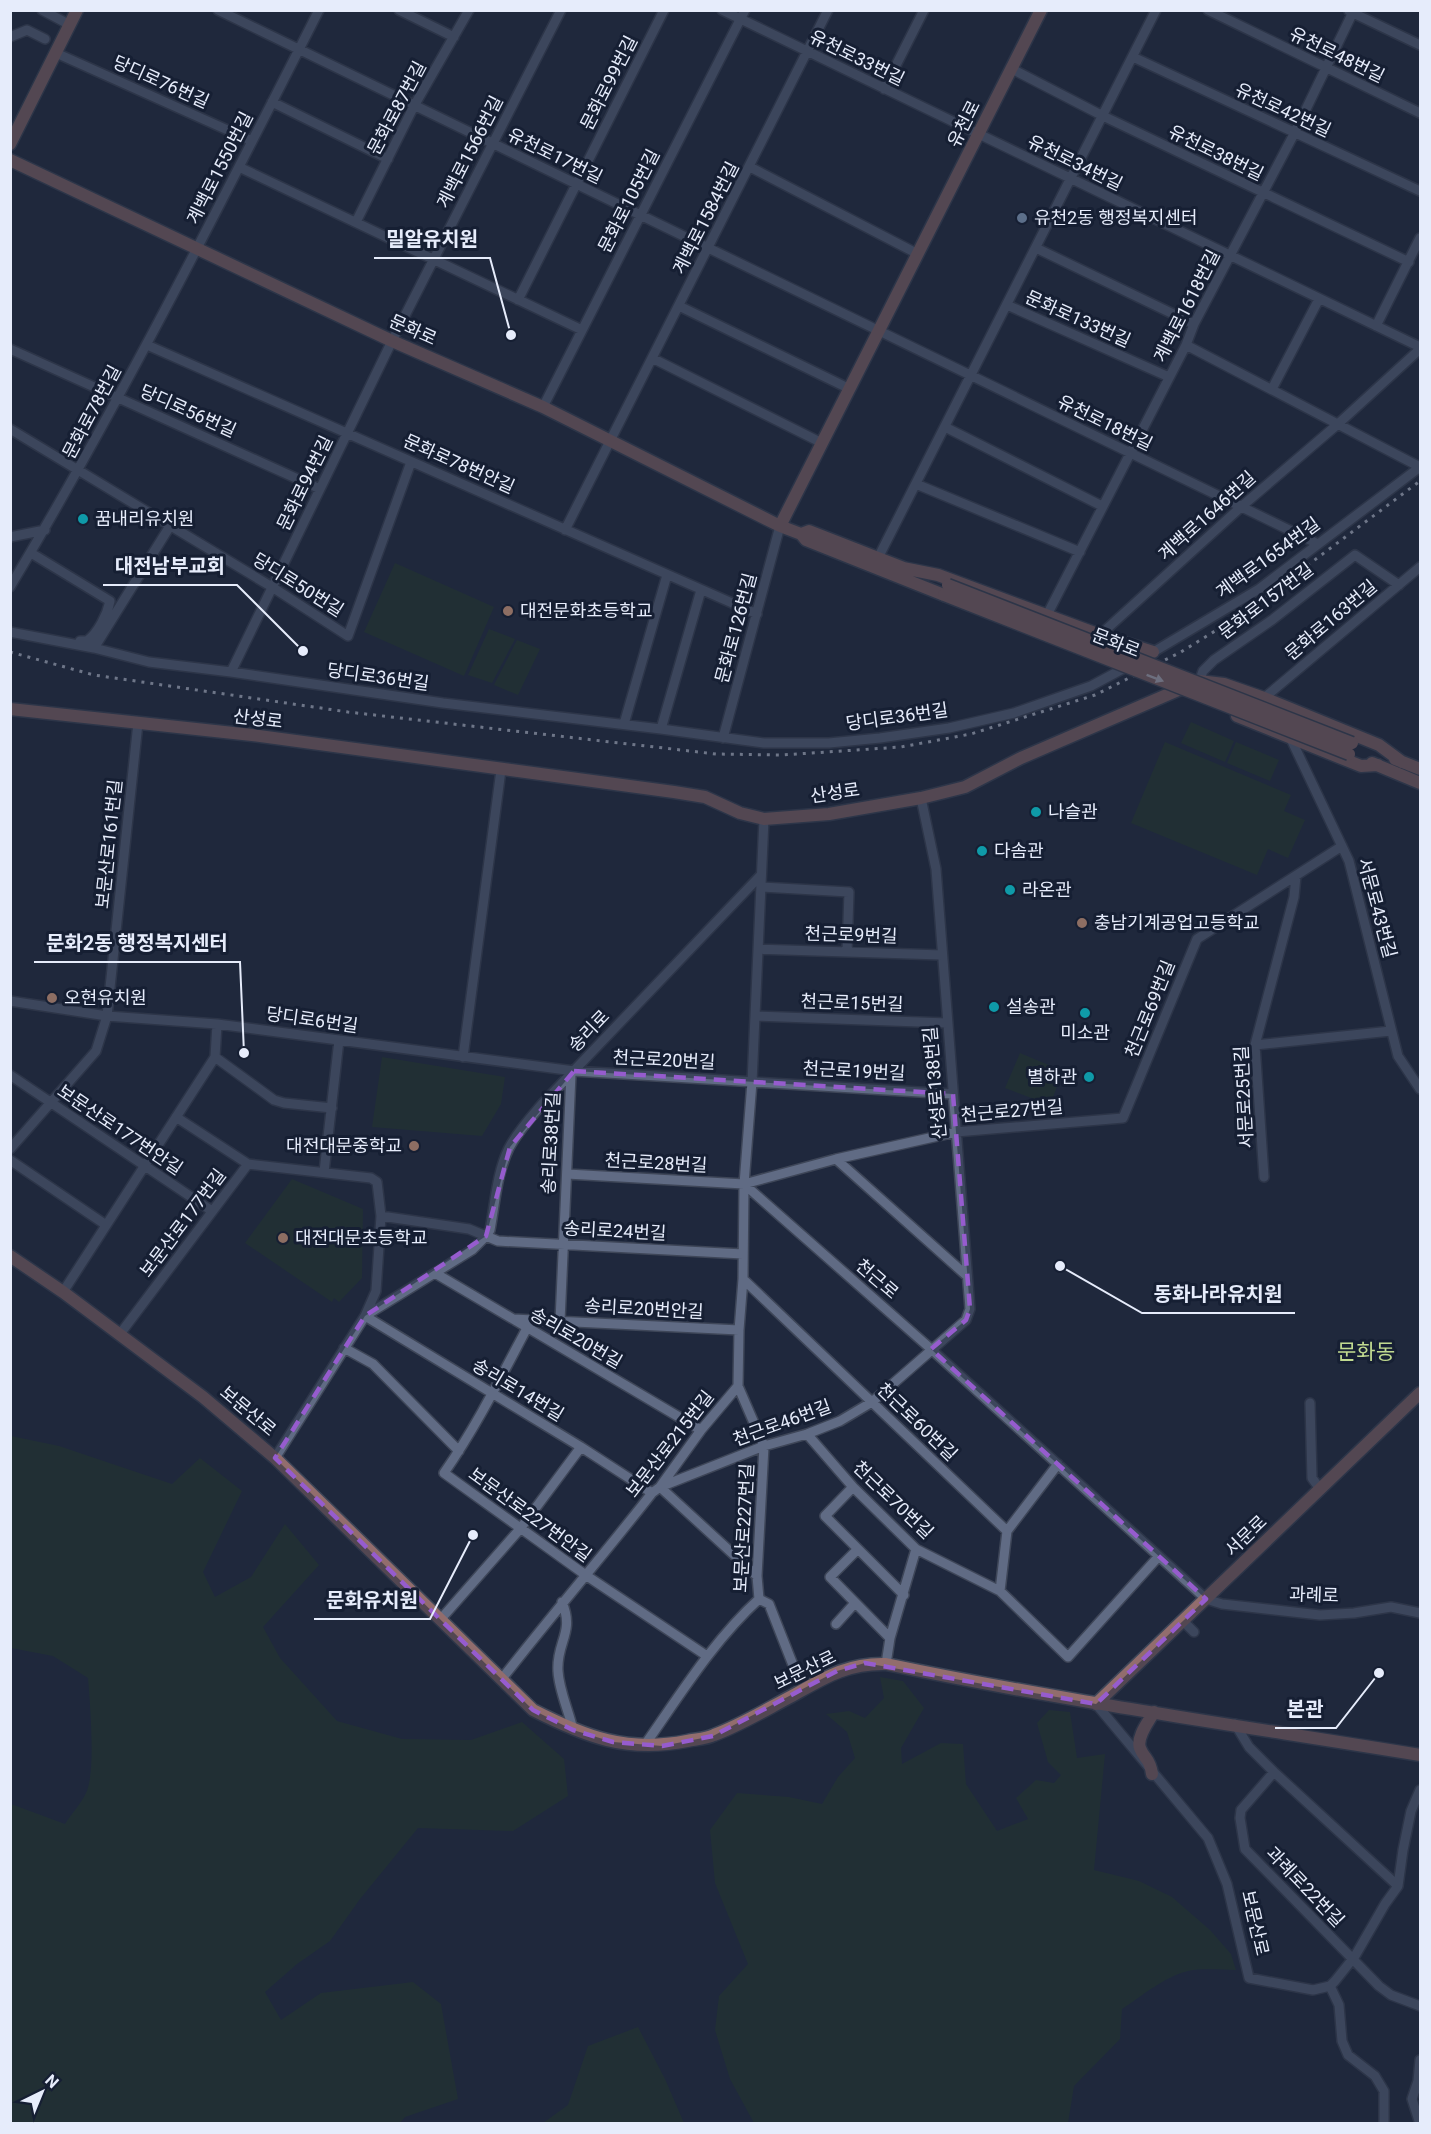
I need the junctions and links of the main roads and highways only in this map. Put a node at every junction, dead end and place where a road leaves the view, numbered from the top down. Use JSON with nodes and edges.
{"nodes":[{"id":1,"x":77,"y":10,"type":"edge"},
{"id":2,"x":1041,"y":10,"type":"edge"},
{"id":3,"x":10,"y":144,"type":"edge"},
{"id":4,"x":10,"y":160,"type":"edge"},
{"id":5,"x":780,"y":526,"type":"junction"},
{"id":6,"x":801,"y":534,"type":"junction"},
{"id":7,"x":903,"y":568,"type":"junction"},
{"id":8,"x":908,"y":581,"type":"junction"},
{"id":9,"x":946,"y":590,"type":"junction"},
{"id":10,"x":1153,"y":652,"type":"road end"},
{"id":11,"x":1128,"y":666,"type":"road end"},
{"id":12,"x":1159,"y":700,"type":"junction"},
{"id":13,"x":10,"y":709,"type":"edge"},
{"id":14,"x":1350,"y":748,"type":"junction"},
{"id":15,"x":1402,"y":762,"type":"junction"},
{"id":16,"x":1378,"y":765,"type":"junction"},
{"id":17,"x":1420,"y":770,"type":"edge"},
{"id":18,"x":1420,"y":783,"type":"edge"},
{"id":19,"x":10,"y":1256,"type":"edge"},
{"id":20,"x":1420,"y":1393,"type":"edge"},
{"id":21,"x":1096,"y":1704,"type":"junction"},
{"id":22,"x":1154,"y":1712,"type":"junction"},
{"id":23,"x":1420,"y":1755,"type":"edge"},
{"id":24,"x":1152,"y":1774,"type":"road end"}],
"edges":[{"from":1,"to":3,"type":"main road"},
{"from":2,"to":5,"type":"main road","name":"유천로"},
{"from":4,"to":5,"type":"main road","name":"문화로"},
{"from":5,"to":6,"type":"main road","name":"문화로"},
{"from":6,"to":7,"type":"main road","name":"문화로"},
{"from":6,"to":8,"type":"main road","name":"문화로"},
{"from":7,"to":9,"type":"main road","name":"문화로"},
{"from":7,"to":10,"type":"main road"},
{"from":8,"to":9,"type":"main road","name":"문화로"},
{"from":8,"to":11,"type":"main road"},
{"from":9,"to":14,"type":"main road","name":"문화로","bridge":true},
{"from":12,"to":13,"type":"main road","name":"산성로"},
{"from":12,"to":15,"type":"main road"},
{"from":12,"to":16,"type":"main road"},
{"from":14,"to":15,"type":"main road","name":"문화로"},
{"from":14,"to":16,"type":"main road","name":"문화로"},
{"from":15,"to":17,"type":"main road","name":"문화로"},
{"from":16,"to":18,"type":"main road","name":"문화로"},
{"from":19,"to":21,"type":"main road","name":"보문산로"},
{"from":20,"to":21,"type":"main road","name":"서문로"},
{"from":21,"to":22,"type":"main road","name":"보문산로"},
{"from":22,"to":23,"type":"main road","name":"보문산로"},
{"from":22,"to":24,"type":"main road"}]}
